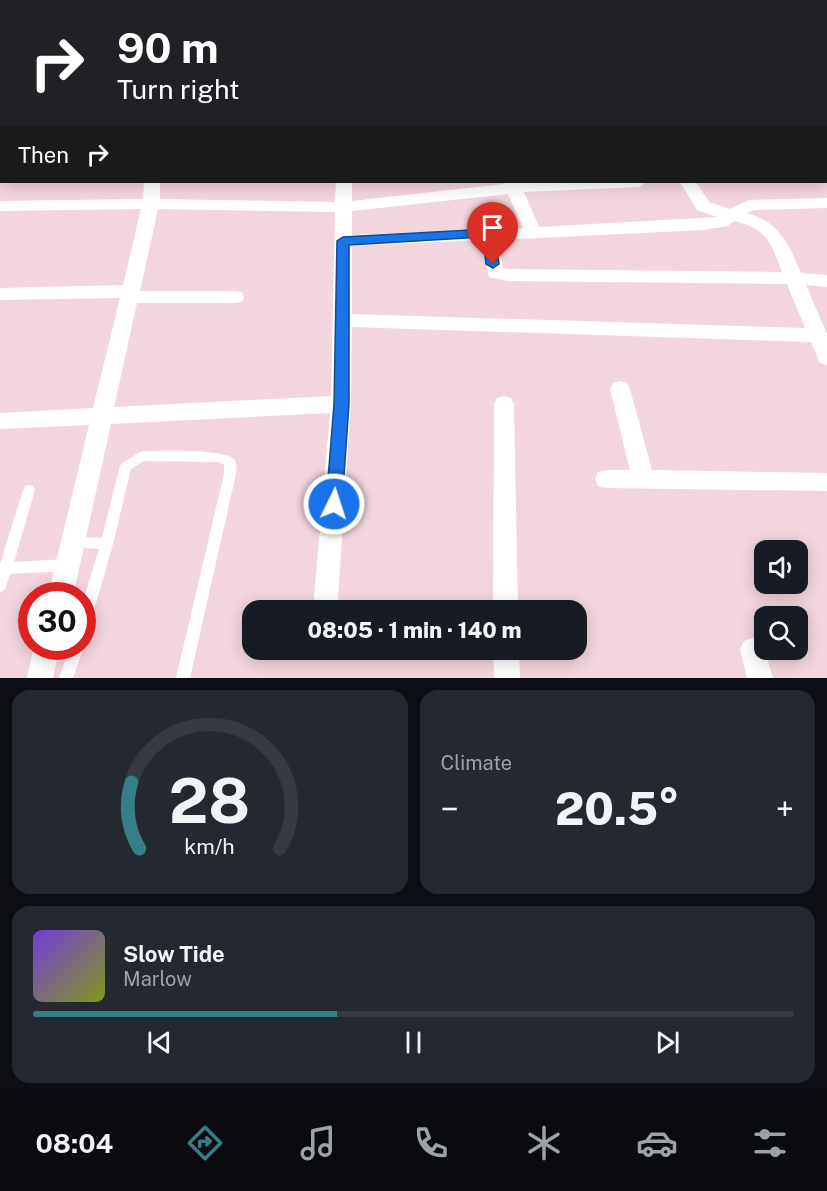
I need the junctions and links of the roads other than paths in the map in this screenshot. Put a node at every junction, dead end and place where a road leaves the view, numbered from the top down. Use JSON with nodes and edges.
{"nodes":[{"id":1,"x":152,"y":183,"type":"edge"},
{"id":2,"x":344,"y":183,"type":"edge"},
{"id":3,"x":597,"y":183,"type":"edge"},
{"id":4,"x":689,"y":183,"type":"edge"},
{"id":5,"x":512,"y":185,"type":"edge"},
{"id":6,"x":827,"y":203,"type":"edge"},
{"id":7,"x":151,"y":204,"type":"junction"},
{"id":8,"x":0,"y":206,"type":"edge"},
{"id":9,"x":342,"y":207,"type":"junction"},
{"id":10,"x":731,"y":214,"type":"junction"},
{"id":11,"x":489,"y":233,"type":"junction"},
{"id":12,"x":534,"y":234,"type":"junction"},
{"id":13,"x":343,"y":241,"type":"junction"},
{"id":14,"x":793,"y":278,"type":"junction"},
{"id":15,"x":827,"y":281,"type":"edge"},
{"id":16,"x":0,"y":294,"type":"edge"},
{"id":17,"x":131,"y":294,"type":"junction"},
{"id":18,"x":235,"y":297,"type":"dead end"},
{"id":19,"x":342,"y":320,"type":"junction"},
{"id":20,"x":817,"y":335,"type":"junction"},
{"id":21,"x":827,"y":358,"type":"edge"},
{"id":22,"x":620,"y":389,"type":"dead end"},
{"id":23,"x":341,"y":404,"type":"junction"},
{"id":24,"x":504,"y":404,"type":"dead end"},
{"id":25,"x":103,"y":418,"type":"junction"},
{"id":26,"x":0,"y":421,"type":"edge"},
{"id":27,"x":606,"y":479,"type":"dead end"},
{"id":28,"x":643,"y":479,"type":"junction"},
{"id":29,"x":827,"y":482,"type":"edge"},
{"id":30,"x":29,"y":490,"type":"dead end"},
{"id":31,"x":73,"y":543,"type":"junction"},
{"id":32,"x":107,"y":543,"type":"junction"},
{"id":33,"x":68,"y":565,"type":"junction"},
{"id":34,"x":6,"y":568,"type":"junction"},
{"id":35,"x":64,"y":582,"type":"edge"},
{"id":36,"x":96,"y":582,"type":"edge"},
{"id":37,"x":0,"y":586,"type":"edge"},
{"id":38,"x":328,"y":600,"type":"edge"},
{"id":39,"x":506,"y":600,"type":"edge"},
{"id":40,"x":753,"y":650,"type":"dead end"},
{"id":41,"x":44,"y":660,"type":"edge"},
{"id":42,"x":72,"y":660,"type":"edge"},
{"id":43,"x":506,"y":660,"type":"edge"},
{"id":44,"x":40,"y":678,"type":"edge"},
{"id":45,"x":66,"y":678,"type":"edge"},
{"id":46,"x":183,"y":678,"type":"edge"},
{"id":47,"x":507,"y":678,"type":"edge"},
{"id":48,"x":760,"y":678,"type":"edge"}],
"edges":[{"from":1,"to":7,"type":"street"},
{"from":2,"to":9,"type":"street"},
{"from":3,"to":5,"type":"street"},
{"from":4,"to":10,"type":"street"},
{"from":5,"to":9,"type":"street"},
{"from":5,"to":12,"type":"street"},
{"from":6,"to":10,"type":"street"},
{"from":7,"to":8,"type":"street"},
{"from":7,"to":9,"type":"street"},
{"from":7,"to":17,"type":"street"},
{"from":9,"to":13,"type":"street"},
{"from":10,"to":12,"type":"street"},
{"from":10,"to":14,"type":"street"},
{"from":11,"to":12,"type":"street"},
{"from":11,"to":13,"type":"street"},
{"from":11,"to":14,"type":"street"},
{"from":13,"to":19,"type":"street"},
{"from":14,"to":15,"type":"street"},
{"from":14,"to":20,"type":"street"},
{"from":16,"to":17,"type":"street"},
{"from":17,"to":18,"type":"street"},
{"from":17,"to":25,"type":"street"},
{"from":19,"to":20,"type":"street"},
{"from":19,"to":23,"type":"street"},
{"from":20,"to":21,"type":"street"},
{"from":22,"to":28,"type":"street"},
{"from":23,"to":25,"type":"street"},
{"from":23,"to":38,"type":"street"},
{"from":24,"to":39,"type":"street"},
{"from":25,"to":26,"type":"street"},
{"from":25,"to":31,"type":"street"},
{"from":27,"to":28,"type":"street"},
{"from":28,"to":29,"type":"street"},
{"from":30,"to":34,"type":"lane"},
{"from":31,"to":32,"type":"lane"},
{"from":31,"to":33,"type":"street"},
{"from":32,"to":36,"type":"lane"},
{"from":32,"to":46,"type":"lane"},
{"from":33,"to":34,"type":"lane"},
{"from":33,"to":35,"type":"street"},
{"from":34,"to":37,"type":"lane"},
{"from":40,"to":48,"type":"street"},
{"from":41,"to":44,"type":"street"},
{"from":42,"to":45,"type":"lane"},
{"from":43,"to":47,"type":"street"}]}
